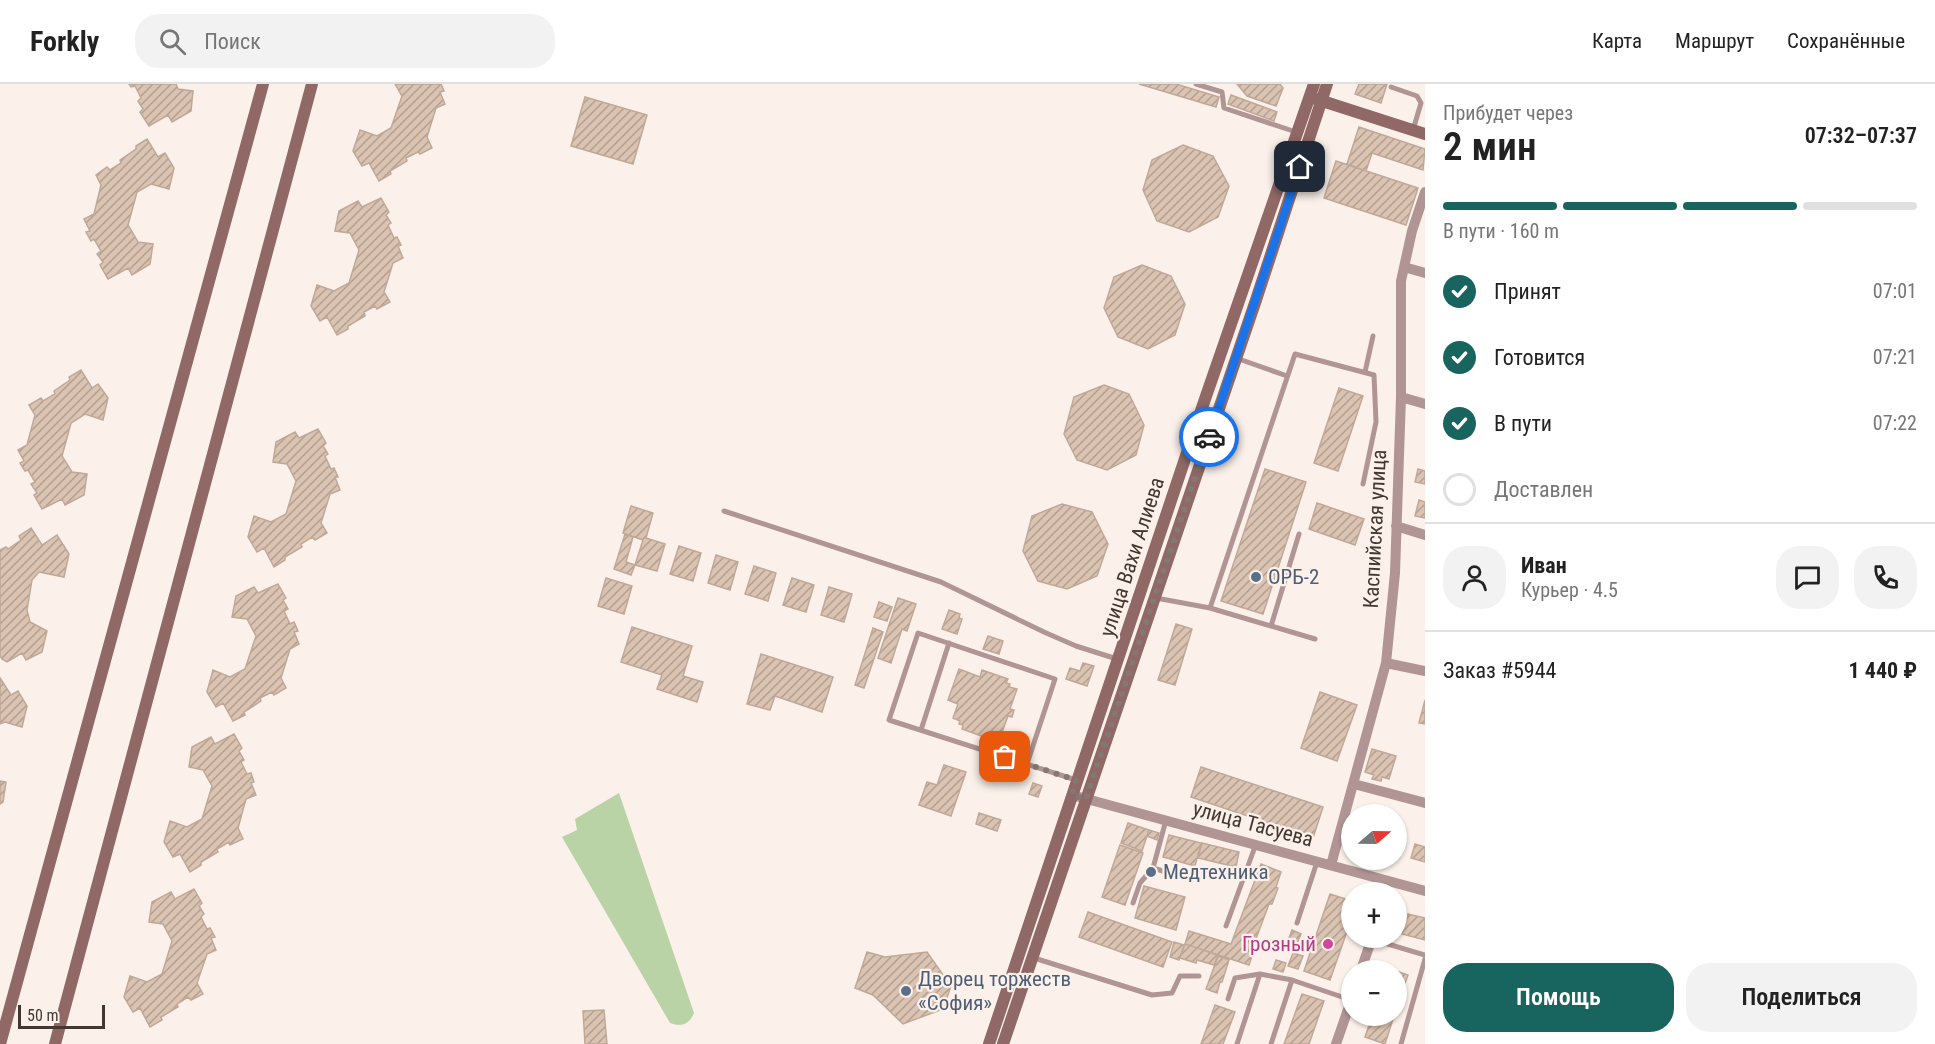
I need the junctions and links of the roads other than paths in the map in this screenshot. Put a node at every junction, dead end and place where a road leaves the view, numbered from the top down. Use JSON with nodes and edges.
{"nodes":[{"id":1,"x":263,"y":84,"type":"edge"},
{"id":2,"x":312,"y":84,"type":"edge"},
{"id":3,"x":1196,"y":84,"type":"edge"},
{"id":4,"x":1314,"y":84,"type":"edge"},
{"id":5,"x":1327,"y":84,"type":"edge"},
{"id":6,"x":1391,"y":87,"type":"dead end"},
{"id":7,"x":1316,"y":99,"type":"junction"},
{"id":8,"x":1419,"y":132,"type":"edge"},
{"id":9,"x":1298,"y":133,"type":"junction"},
{"id":10,"x":1425,"y":192,"type":"edge"},
{"id":11,"x":1404,"y":267,"type":"junction"},
{"id":12,"x":1425,"y":273,"type":"edge"},
{"id":13,"x":1373,"y":336,"type":"dead end"},
{"id":14,"x":1236,"y":358,"type":"junction"},
{"id":15,"x":1365,"y":372,"type":"junction"},
{"id":16,"x":1287,"y":376,"type":"junction"},
{"id":17,"x":1401,"y":398,"type":"junction"},
{"id":18,"x":1425,"y":404,"type":"edge"},
{"id":19,"x":1364,"y":484,"type":"dead end"},
{"id":20,"x":724,"y":511,"type":"dead end"},
{"id":21,"x":1396,"y":526,"type":"junction"},
{"id":22,"x":1299,"y":534,"type":"dead end"},
{"id":23,"x":1425,"y":535,"type":"edge"},
{"id":24,"x":1154,"y":598,"type":"junction"},
{"id":25,"x":1210,"y":608,"type":"junction"},
{"id":26,"x":1271,"y":626,"type":"junction"},
{"id":27,"x":1315,"y":639,"type":"dead end"},
{"id":28,"x":949,"y":643,"type":"junction"},
{"id":29,"x":1119,"y":659,"type":"junction"},
{"id":30,"x":1386,"y":663,"type":"junction"},
{"id":31,"x":1425,"y":672,"type":"edge"},
{"id":32,"x":921,"y":730,"type":"junction"},
{"id":33,"x":1027,"y":764,"type":"junction"},
{"id":34,"x":1076,"y":780,"type":"junction"},
{"id":35,"x":1353,"y":784,"type":"junction"},
{"id":36,"x":1072,"y":795,"type":"junction"},
{"id":37,"x":1086,"y":799,"type":"junction"},
{"id":38,"x":1425,"y":803,"type":"edge"},
{"id":39,"x":1166,"y":820,"type":"junction"},
{"id":40,"x":1256,"y":844,"type":"junction"},
{"id":41,"x":1317,"y":861,"type":"junction"},
{"id":42,"x":1331,"y":865,"type":"junction"},
{"id":43,"x":1153,"y":868,"type":"junction"},
{"id":44,"x":1176,"y":875,"type":"dead end"},
{"id":45,"x":1391,"y":880,"type":"joint"},
{"id":46,"x":1425,"y":891,"type":"edge"},
{"id":47,"x":1133,"y":903,"type":"dead end"},
{"id":48,"x":1297,"y":923,"type":"dead end"},
{"id":49,"x":1226,"y":926,"type":"dead end"},
{"id":50,"x":1403,"y":948,"type":"edge"},
{"id":51,"x":1425,"y":955,"type":"edge"},
{"id":52,"x":1032,"y":958,"type":"junction"},
{"id":53,"x":1425,"y":959,"type":"edge"},
{"id":54,"x":1260,"y":974,"type":"junction"},
{"id":55,"x":1199,"y":976,"type":"dead end"},
{"id":56,"x":1292,"y":981,"type":"junction"},
{"id":57,"x":1341,"y":996,"type":"edge"},
{"id":58,"x":1228,"y":999,"type":"dead end"},
{"id":59,"x":1342,"y":1026,"type":"edge"},
{"id":60,"x":0,"y":1044,"type":"edge"},
{"id":61,"x":55,"y":1044,"type":"edge"},
{"id":62,"x":989,"y":1044,"type":"edge"},
{"id":63,"x":1003,"y":1044,"type":"edge"},
{"id":64,"x":1237,"y":1044,"type":"edge"},
{"id":65,"x":1271,"y":1044,"type":"edge"},
{"id":66,"x":1336,"y":1044,"type":"edge"},
{"id":67,"x":1401,"y":1044,"type":"edge"}],
"edges":[{"from":1,"to":60,"type":"main road"},
{"from":2,"to":61,"type":"main road"},
{"from":3,"to":9,"type":"lane"},
{"from":4,"to":7,"type":"main road","name":"улица Вахи Алиева"},
{"from":5,"to":7,"type":"main road","name":"улица Вахи Алиева"},
{"from":6,"to":8,"type":"lane"},
{"from":7,"to":8,"type":"main road"},
{"from":7,"to":9,"type":"main road","name":"улица Вахи Алиева"},
{"from":7,"to":14,"type":"main road","name":"улица Вахи Алиева"},
{"from":9,"to":29,"type":"main road","name":"улица Вахи Алиева"},
{"from":10,"to":11,"type":"street","name":"Каспийская улица"},
{"from":11,"to":12,"type":"street"},
{"from":11,"to":17,"type":"street","name":"Каспийская улица"},
{"from":13,"to":15,"type":"lane"},
{"from":14,"to":16,"type":"lane"},
{"from":14,"to":24,"type":"main road","name":"улица Вахи Алиева"},
{"from":15,"to":16,"type":"lane"},
{"from":15,"to":19,"type":"lane"},
{"from":16,"to":25,"type":"lane"},
{"from":17,"to":18,"type":"street"},
{"from":17,"to":21,"type":"street","name":"Каспийская улица"},
{"from":20,"to":29,"type":"lane"},
{"from":21,"to":23,"type":"street"},
{"from":21,"to":30,"type":"street","name":"Каспийская улица"},
{"from":22,"to":26,"type":"lane"},
{"from":24,"to":25,"type":"lane"},
{"from":24,"to":37,"type":"main road","name":"улица Вахи Алиева"},
{"from":25,"to":26,"type":"lane"},
{"from":26,"to":27,"type":"lane"},
{"from":28,"to":32,"type":"lane"},
{"from":28,"to":32,"type":"lane"},
{"from":28,"to":33,"type":"lane"},
{"from":29,"to":34,"type":"main road","name":"улица Вахи Алиева"},
{"from":30,"to":31,"type":"street"},
{"from":30,"to":35,"type":"street","name":"Каспийская улица"},
{"from":32,"to":33,"type":"lane"},
{"from":33,"to":34,"type":"lane"},
{"from":34,"to":36,"type":"main road","name":"улица Вахи Алиева"},
{"from":35,"to":38,"type":"street"},
{"from":35,"to":42,"type":"street","name":"Каспийская улица"},
{"from":36,"to":37,"type":"street","name":"улица Тасуева"},
{"from":36,"to":62,"type":"main road","name":"улица Вахи Алиева"},
{"from":37,"to":39,"type":"street","name":"улица Тасуева"},
{"from":37,"to":52,"type":"main road","name":"улица Вахи Алиева"},
{"from":39,"to":40,"type":"street","name":"улица Тасуева"},
{"from":39,"to":43,"type":"lane"},
{"from":40,"to":41,"type":"street","name":"улица Тасуева"},
{"from":40,"to":49,"type":"lane"},
{"from":41,"to":42,"type":"street","name":"улица Тасуева"},
{"from":41,"to":48,"type":"lane"},
{"from":42,"to":45,"type":"street","name":"улица Тасуева"},
{"from":43,"to":44,"type":"lane"},
{"from":43,"to":47,"type":"lane"},
{"from":45,"to":46,"type":"street","name":"улица Тасуева"},
{"from":50,"to":51,"type":"lane"},
{"from":52,"to":55,"type":"lane"},
{"from":52,"to":63,"type":"main road","name":"улица Вахи Алиева"},
{"from":53,"to":67,"type":"lane"},
{"from":54,"to":56,"type":"lane"},
{"from":54,"to":58,"type":"lane"},
{"from":54,"to":64,"type":"lane"},
{"from":56,"to":57,"type":"lane"},
{"from":56,"to":65,"type":"lane"},
{"from":59,"to":66,"type":"street"}]}
